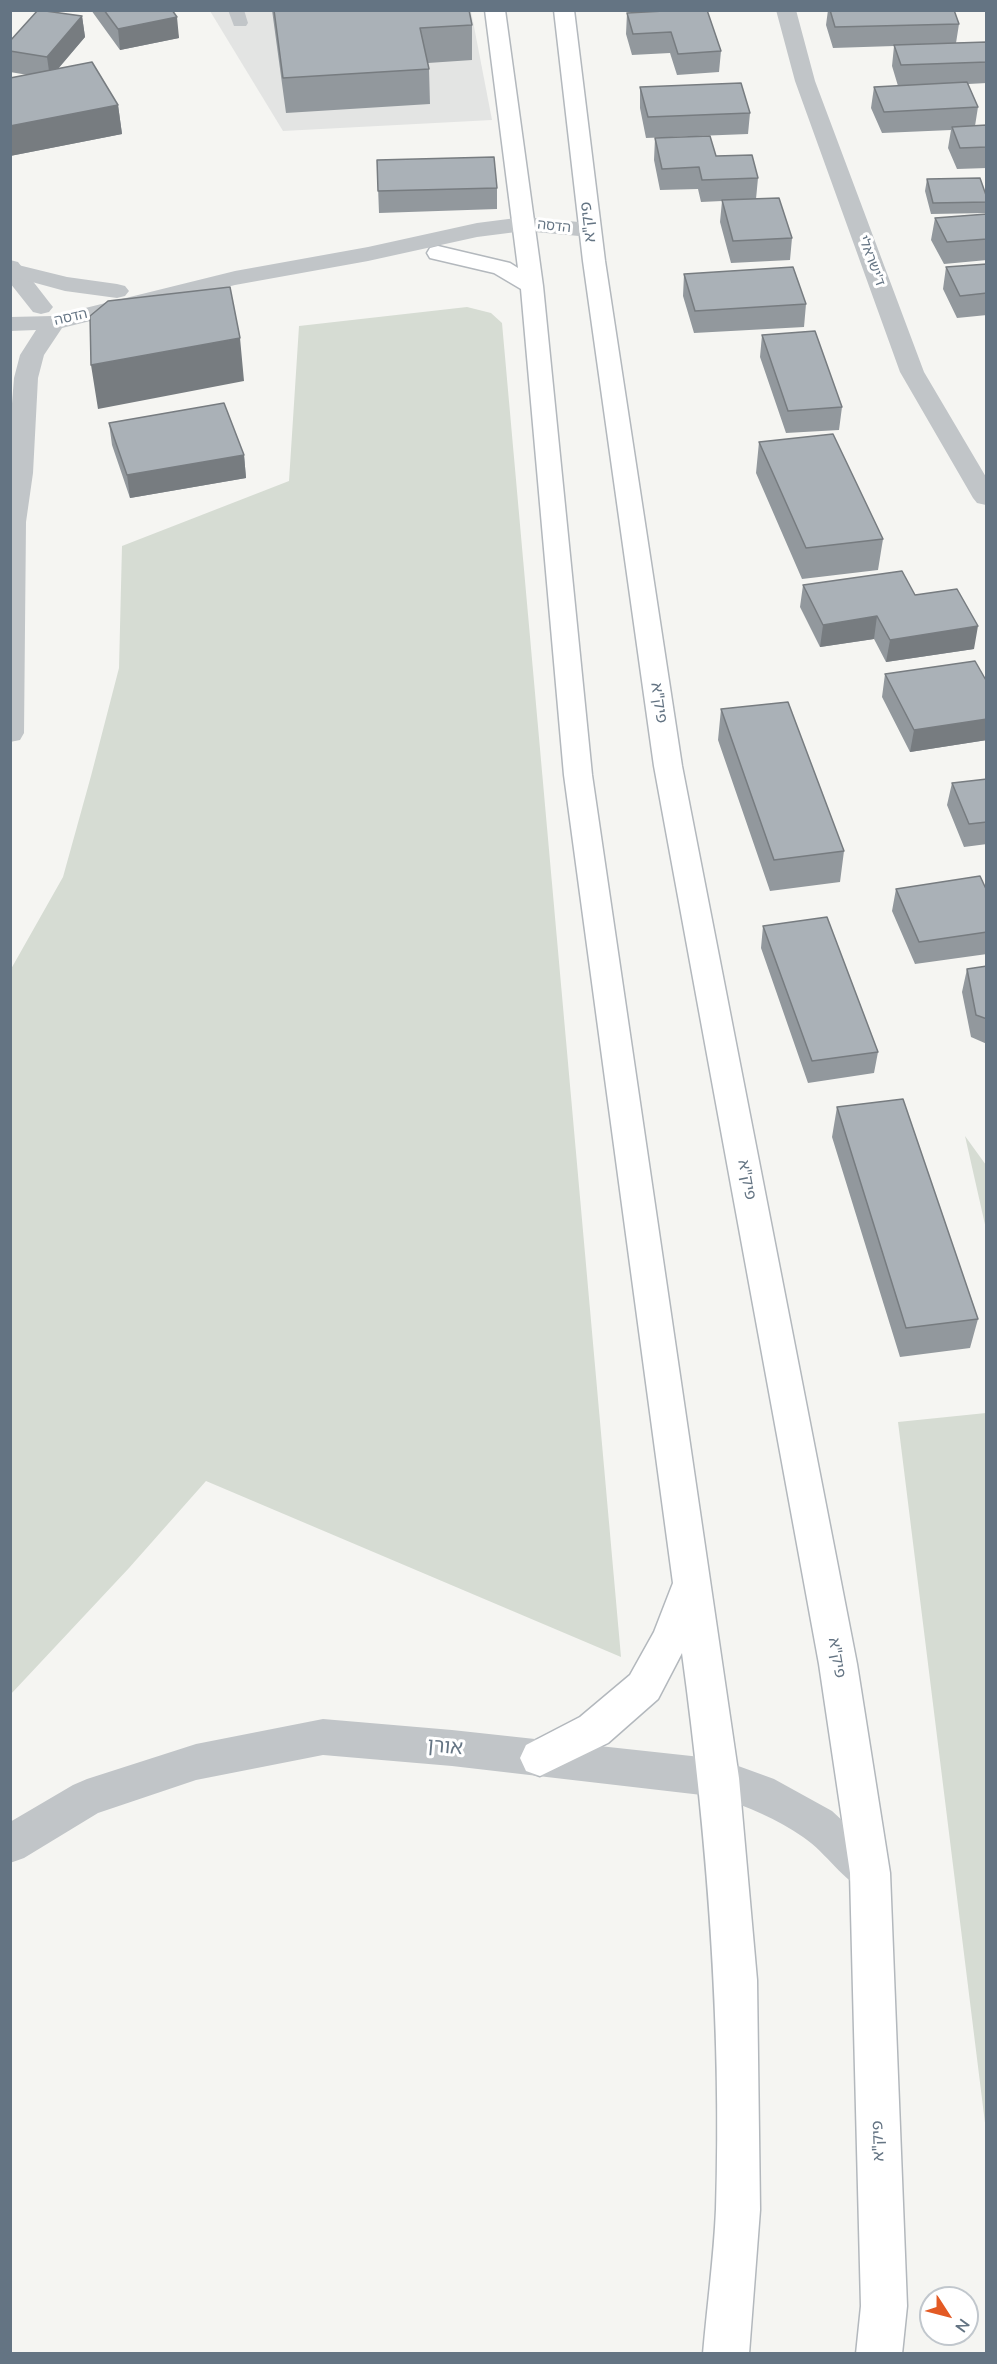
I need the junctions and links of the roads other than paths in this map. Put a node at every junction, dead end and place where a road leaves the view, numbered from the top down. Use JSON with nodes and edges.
{"nodes":[{"id":1,"x":495,"y":10,"type":"edge"},
{"id":2,"x":564,"y":10,"type":"edge"},
{"id":3,"x":786,"y":10,"type":"edge"},
{"id":4,"x":590,"y":231,"type":"junction"},
{"id":5,"x":525,"y":235,"type":"junction"},
{"id":6,"x":438,"y":253,"type":"junction"},
{"id":7,"x":368,"y":254,"type":"junction"},
{"id":8,"x":11,"y":268,"type":"edge"},
{"id":9,"x":235,"y":278,"type":"junction"},
{"id":10,"x":532,"y":286,"type":"junction"},
{"id":11,"x":117,"y":291,"type":"junction"},
{"id":12,"x":10,"y":315,"type":"edge"},
{"id":13,"x":47,"y":315,"type":"junction"},
{"id":14,"x":10,"y":324,"type":"edge"},
{"id":15,"x":987,"y":498,"type":"edge"},
{"id":16,"x":12,"y":518,"type":"edge"},
{"id":17,"x":10,"y":733,"type":"edge"},
{"id":18,"x":691,"y":1585,"type":"junction"},
{"id":19,"x":540,"y":1758,"type":"junction"},
{"id":20,"x":719,"y":1778,"type":"junction"},
{"id":21,"x":10,"y":1844,"type":"edge"},
{"id":22,"x":870,"y":1874,"type":"junction"},
{"id":23,"x":726,"y":2354,"type":"edge"},
{"id":24,"x":879,"y":2354,"type":"edge"}],
"edges":[{"from":1,"to":5,"type":"main road"},
{"from":2,"to":4,"type":"main road","name":"פיק\"א"},
{"from":3,"to":15,"type":"street","name":"ד'ישראלי"},
{"from":4,"to":5,"type":"street","name":"הדסה"},
{"from":4,"to":22,"type":"main road","name":"פיק\"א"},
{"from":5,"to":6,"type":"street","name":"הדסה"},
{"from":5,"to":7,"type":"street","name":"הדסה"},
{"from":5,"to":10,"type":"main road"},
{"from":6,"to":7,"type":"street","name":"הדסה"},
{"from":6,"to":10,"type":"main road"},
{"from":7,"to":9,"type":"street","name":"הדסה"},
{"from":8,"to":11,"type":"street"},
{"from":8,"to":13,"type":"street"},
{"from":9,"to":11,"type":"street","name":"הדסה"},
{"from":9,"to":13,"type":"street","name":"הדסה"},
{"from":10,"to":18,"type":"main road"},
{"from":11,"to":13,"type":"street","name":"הדסה"},
{"from":12,"to":13,"type":"street","name":"הדסה"},
{"from":13,"to":14,"type":"street","name":"הדסה"},
{"from":13,"to":16,"type":"street"},
{"from":16,"to":17,"type":"street"},
{"from":18,"to":19,"type":"main road"},
{"from":18,"to":20,"type":"main road"},
{"from":19,"to":20,"type":"street","name":"אורן"},
{"from":19,"to":21,"type":"street","name":"אורן"},
{"from":20,"to":22,"type":"street","name":"אורן"},
{"from":20,"to":23,"type":"main road"},
{"from":22,"to":24,"type":"main road","name":"פיק\"א"}]}
